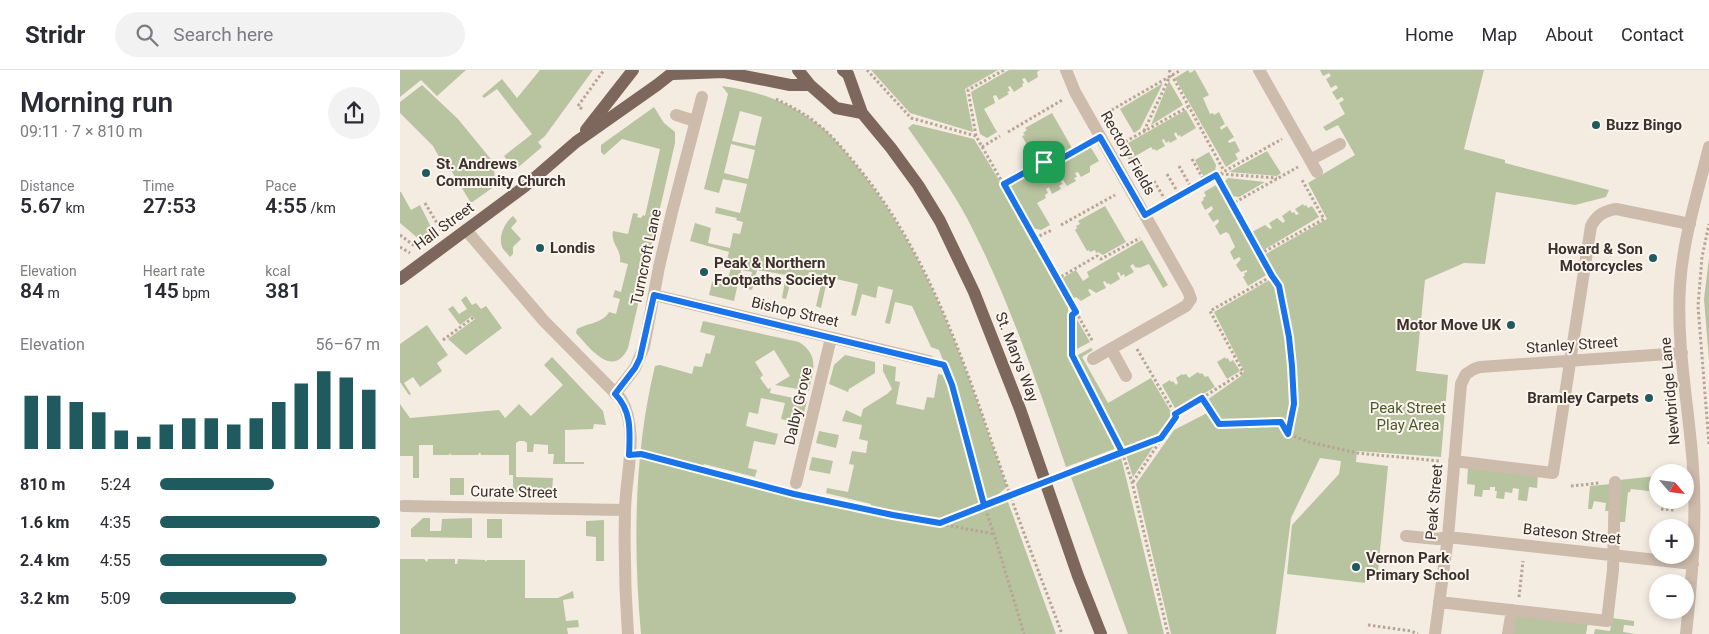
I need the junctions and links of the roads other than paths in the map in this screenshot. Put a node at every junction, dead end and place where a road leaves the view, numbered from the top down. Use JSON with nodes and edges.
{"nodes":[{"id":1,"x":798,"y":70,"type":"edge"},
{"id":2,"x":844,"y":70,"type":"edge"},
{"id":3,"x":1066,"y":70,"type":"edge"},
{"id":4,"x":1259,"y":70,"type":"edge"},
{"id":5,"x":632,"y":71,"type":"edge"},
{"id":6,"x":674,"y":72,"type":"edge"},
{"id":7,"x":810,"y":85,"type":"junction"},
{"id":8,"x":702,"y":97,"type":"dead end"},
{"id":9,"x":862,"y":113,"type":"junction"},
{"id":10,"x":676,"y":114,"type":"dead end"},
{"id":11,"x":696,"y":121,"type":"junction"},
{"id":12,"x":576,"y":142,"type":"junction"},
{"id":13,"x":1340,"y":144,"type":"dead end"},
{"id":14,"x":1709,"y":147,"type":"edge"},
{"id":15,"x":1310,"y":160,"type":"junction"},
{"id":16,"x":1316,"y":172,"type":"dead end"},
{"id":17,"x":1690,"y":224,"type":"junction"},
{"id":18,"x":466,"y":230,"type":"junction"},
{"id":19,"x":400,"y":279,"type":"edge"},
{"id":20,"x":654,"y":295,"type":"junction"},
{"id":21,"x":830,"y":338,"type":"junction"},
{"id":22,"x":1682,"y":353,"type":"junction"},
{"id":23,"x":929,"y":361,"type":"road end"},
{"id":24,"x":1570,"y":362,"type":"junction"},
{"id":25,"x":1466,"y":374,"type":"joint"},
{"id":26,"x":1126,"y":376,"type":"dead end"},
{"id":27,"x":615,"y":394,"type":"junction"},
{"id":28,"x":1454,"y":461,"type":"junction"},
{"id":29,"x":1615,"y":482,"type":"road end"},
{"id":30,"x":796,"y":488,"type":"road end"},
{"id":31,"x":403,"y":506,"type":"dead end"},
{"id":32,"x":625,"y":510,"type":"junction"},
{"id":33,"x":1406,"y":536,"type":"dead end"},
{"id":34,"x":1448,"y":537,"type":"junction"},
{"id":35,"x":1694,"y":542,"type":"edge"},
{"id":36,"x":1613,"y":554,"type":"junction"},
{"id":37,"x":1649,"y":558,"type":"edge"},
{"id":38,"x":1693,"y":564,"type":"edge"},
{"id":39,"x":1439,"y":602,"type":"junction"},
{"id":40,"x":1514,"y":610,"type":"junction"},
{"id":41,"x":628,"y":634,"type":"edge"},
{"id":42,"x":1101,"y":634,"type":"edge"},
{"id":43,"x":1435,"y":634,"type":"edge"},
{"id":44,"x":1508,"y":634,"type":"edge"},
{"id":45,"x":1686,"y":634,"type":"edge"}],
"edges":[{"from":1,"to":7,"type":"main road"},
{"from":2,"to":9,"type":"main road","name":"St. Marys Way"},
{"from":3,"to":26,"type":"street","name":"Rectory Fields"},
{"from":4,"to":15,"type":"street"},
{"from":5,"to":12,"type":"main road","name":"Hall Street"},
{"from":6,"to":7,"type":"main road"},
{"from":6,"to":12,"type":"main road","name":"Hall Street"},
{"from":7,"to":9,"type":"main road"},
{"from":8,"to":11,"type":"street","name":"Turncroft Lane"},
{"from":9,"to":42,"type":"main road","name":"St. Marys Way"},
{"from":10,"to":11,"type":"street"},
{"from":11,"to":20,"type":"street","name":"Turncroft Lane"},
{"from":12,"to":18,"type":"main road","name":"Hall Street"},
{"from":13,"to":15,"type":"street"},
{"from":14,"to":17,"type":"street","name":"Newbridge Lane"},
{"from":15,"to":16,"type":"street"},
{"from":17,"to":22,"type":"street","name":"Newbridge Lane"},
{"from":17,"to":24,"type":"street"},
{"from":18,"to":19,"type":"main road","name":"Hall Street"},
{"from":18,"to":27,"type":"street"},
{"from":20,"to":21,"type":"street","name":"Bishop Street"},
{"from":20,"to":27,"type":"street","name":"Turncroft Lane"},
{"from":21,"to":23,"type":"street","name":"Bishop Street"},
{"from":21,"to":30,"type":"street","name":"Dalby Grove"},
{"from":22,"to":24,"type":"street","name":"Stanley Street"},
{"from":22,"to":35,"type":"street","name":"Newbridge Lane"},
{"from":24,"to":25,"type":"street","name":"Stanley Street"},
{"from":24,"to":28,"type":"street"},
{"from":25,"to":28,"type":"street","name":"Peak Street"},
{"from":27,"to":32,"type":"street"},
{"from":28,"to":34,"type":"street","name":"Peak Street"},
{"from":29,"to":36,"type":"street"},
{"from":31,"to":32,"type":"street","name":"Curate Street"},
{"from":32,"to":41,"type":"street"},
{"from":33,"to":34,"type":"street","name":"Bateson Street"},
{"from":34,"to":36,"type":"street","name":"Bateson Street"},
{"from":34,"to":39,"type":"street","name":"Peak Street"},
{"from":36,"to":37,"type":"street","name":"Bateson Street"},
{"from":36,"to":40,"type":"street"},
{"from":38,"to":45,"type":"street","name":"Newbridge Lane"},
{"from":39,"to":40,"type":"street"},
{"from":39,"to":43,"type":"street","name":"Peak Street"},
{"from":40,"to":44,"type":"street"}]}
